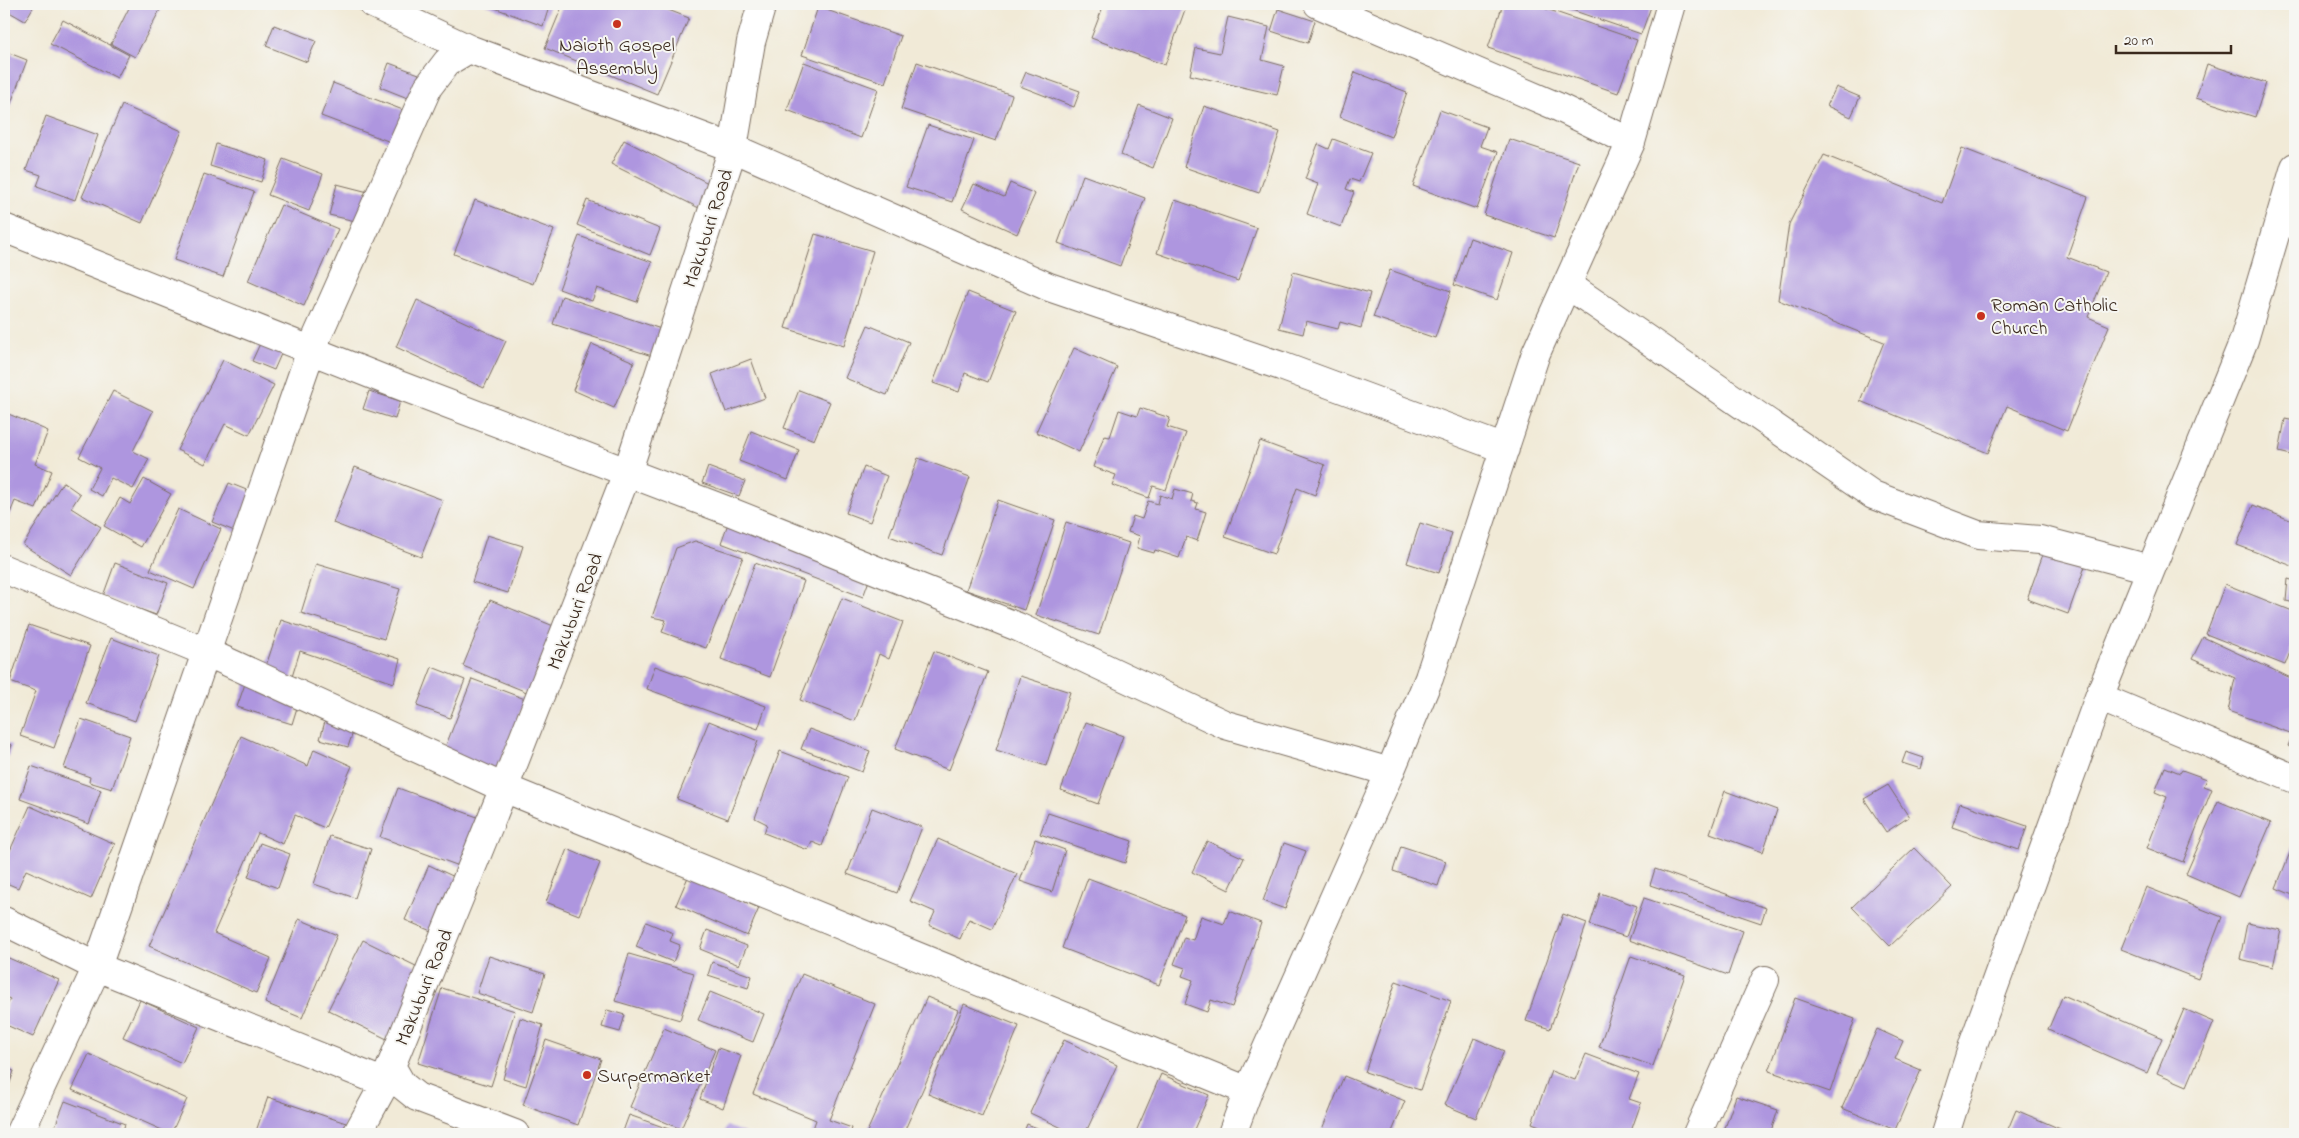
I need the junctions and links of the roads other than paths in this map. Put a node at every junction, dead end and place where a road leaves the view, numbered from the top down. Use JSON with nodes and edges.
{"nodes":[{"id":1,"x":374,"y":4,"type":"edge"},
{"id":2,"x":762,"y":4,"type":"edge"},
{"id":3,"x":1318,"y":4,"type":"edge"},
{"id":4,"x":1671,"y":4,"type":"edge"},
{"id":5,"x":469,"y":49,"type":"junction"},
{"id":6,"x":1631,"y":142,"type":"junction"},
{"id":7,"x":733,"y":148,"type":"junction"},
{"id":8,"x":2295,"y":167,"type":"edge"},
{"id":9,"x":4,"y":228,"type":"edge"},
{"id":10,"x":1568,"y":285,"type":"junction"},
{"id":11,"x":311,"y":350,"type":"junction"},
{"id":12,"x":1504,"y":449,"type":"junction"},
{"id":13,"x":627,"y":473,"type":"junction"},
{"id":14,"x":4,"y":569,"type":"edge"},
{"id":15,"x":2150,"y":569,"type":"junction"},
{"id":16,"x":206,"y":652,"type":"junction"},
{"id":17,"x":2099,"y":697,"type":"junction"},
{"id":18,"x":1390,"y":772,"type":"junction"},
{"id":19,"x":2295,"y":779,"type":"edge"},
{"id":20,"x":504,"y":788,"type":"junction"},
{"id":21,"x":4,"y":921,"type":"edge"},
{"id":22,"x":97,"y":967,"type":"junction"},
{"id":23,"x":1765,"y":980,"type":"dead end"},
{"id":24,"x":388,"y":1074,"type":"junction"},
{"id":25,"x":1248,"y":1091,"type":"junction"},
{"id":26,"x":19,"y":1134,"type":"edge"},
{"id":27,"x":357,"y":1134,"type":"edge"},
{"id":28,"x":515,"y":1134,"type":"edge"},
{"id":29,"x":1232,"y":1134,"type":"edge"},
{"id":30,"x":1697,"y":1134,"type":"edge"},
{"id":31,"x":1945,"y":1134,"type":"edge"}],
"edges":[{"from":1,"to":5,"type":"street"},
{"from":2,"to":7,"type":"street","name":"Makuburi Road"},
{"from":3,"to":6,"type":"street"},
{"from":4,"to":6,"type":"street"},
{"from":5,"to":7,"type":"street"},
{"from":5,"to":11,"type":"street"},
{"from":6,"to":10,"type":"street"},
{"from":7,"to":12,"type":"street"},
{"from":7,"to":13,"type":"street","name":"Makuburi Road"},
{"from":8,"to":15,"type":"street"},
{"from":9,"to":11,"type":"street"},
{"from":10,"to":12,"type":"street"},
{"from":10,"to":15,"type":"street"},
{"from":11,"to":13,"type":"street"},
{"from":11,"to":16,"type":"street"},
{"from":12,"to":18,"type":"street"},
{"from":13,"to":18,"type":"street"},
{"from":13,"to":20,"type":"street","name":"Makuburi Road"},
{"from":14,"to":16,"type":"street"},
{"from":15,"to":17,"type":"street"},
{"from":16,"to":20,"type":"street"},
{"from":16,"to":22,"type":"street"},
{"from":17,"to":19,"type":"street"},
{"from":17,"to":31,"type":"street"},
{"from":18,"to":25,"type":"street"},
{"from":20,"to":24,"type":"street","name":"Makuburi Road"},
{"from":20,"to":25,"type":"street"},
{"from":21,"to":22,"type":"street"},
{"from":22,"to":24,"type":"street"},
{"from":22,"to":26,"type":"street"},
{"from":23,"to":30,"type":"street"},
{"from":24,"to":27,"type":"street"},
{"from":24,"to":28,"type":"street","name":"Makuburi Road"},
{"from":25,"to":29,"type":"street"}]}
